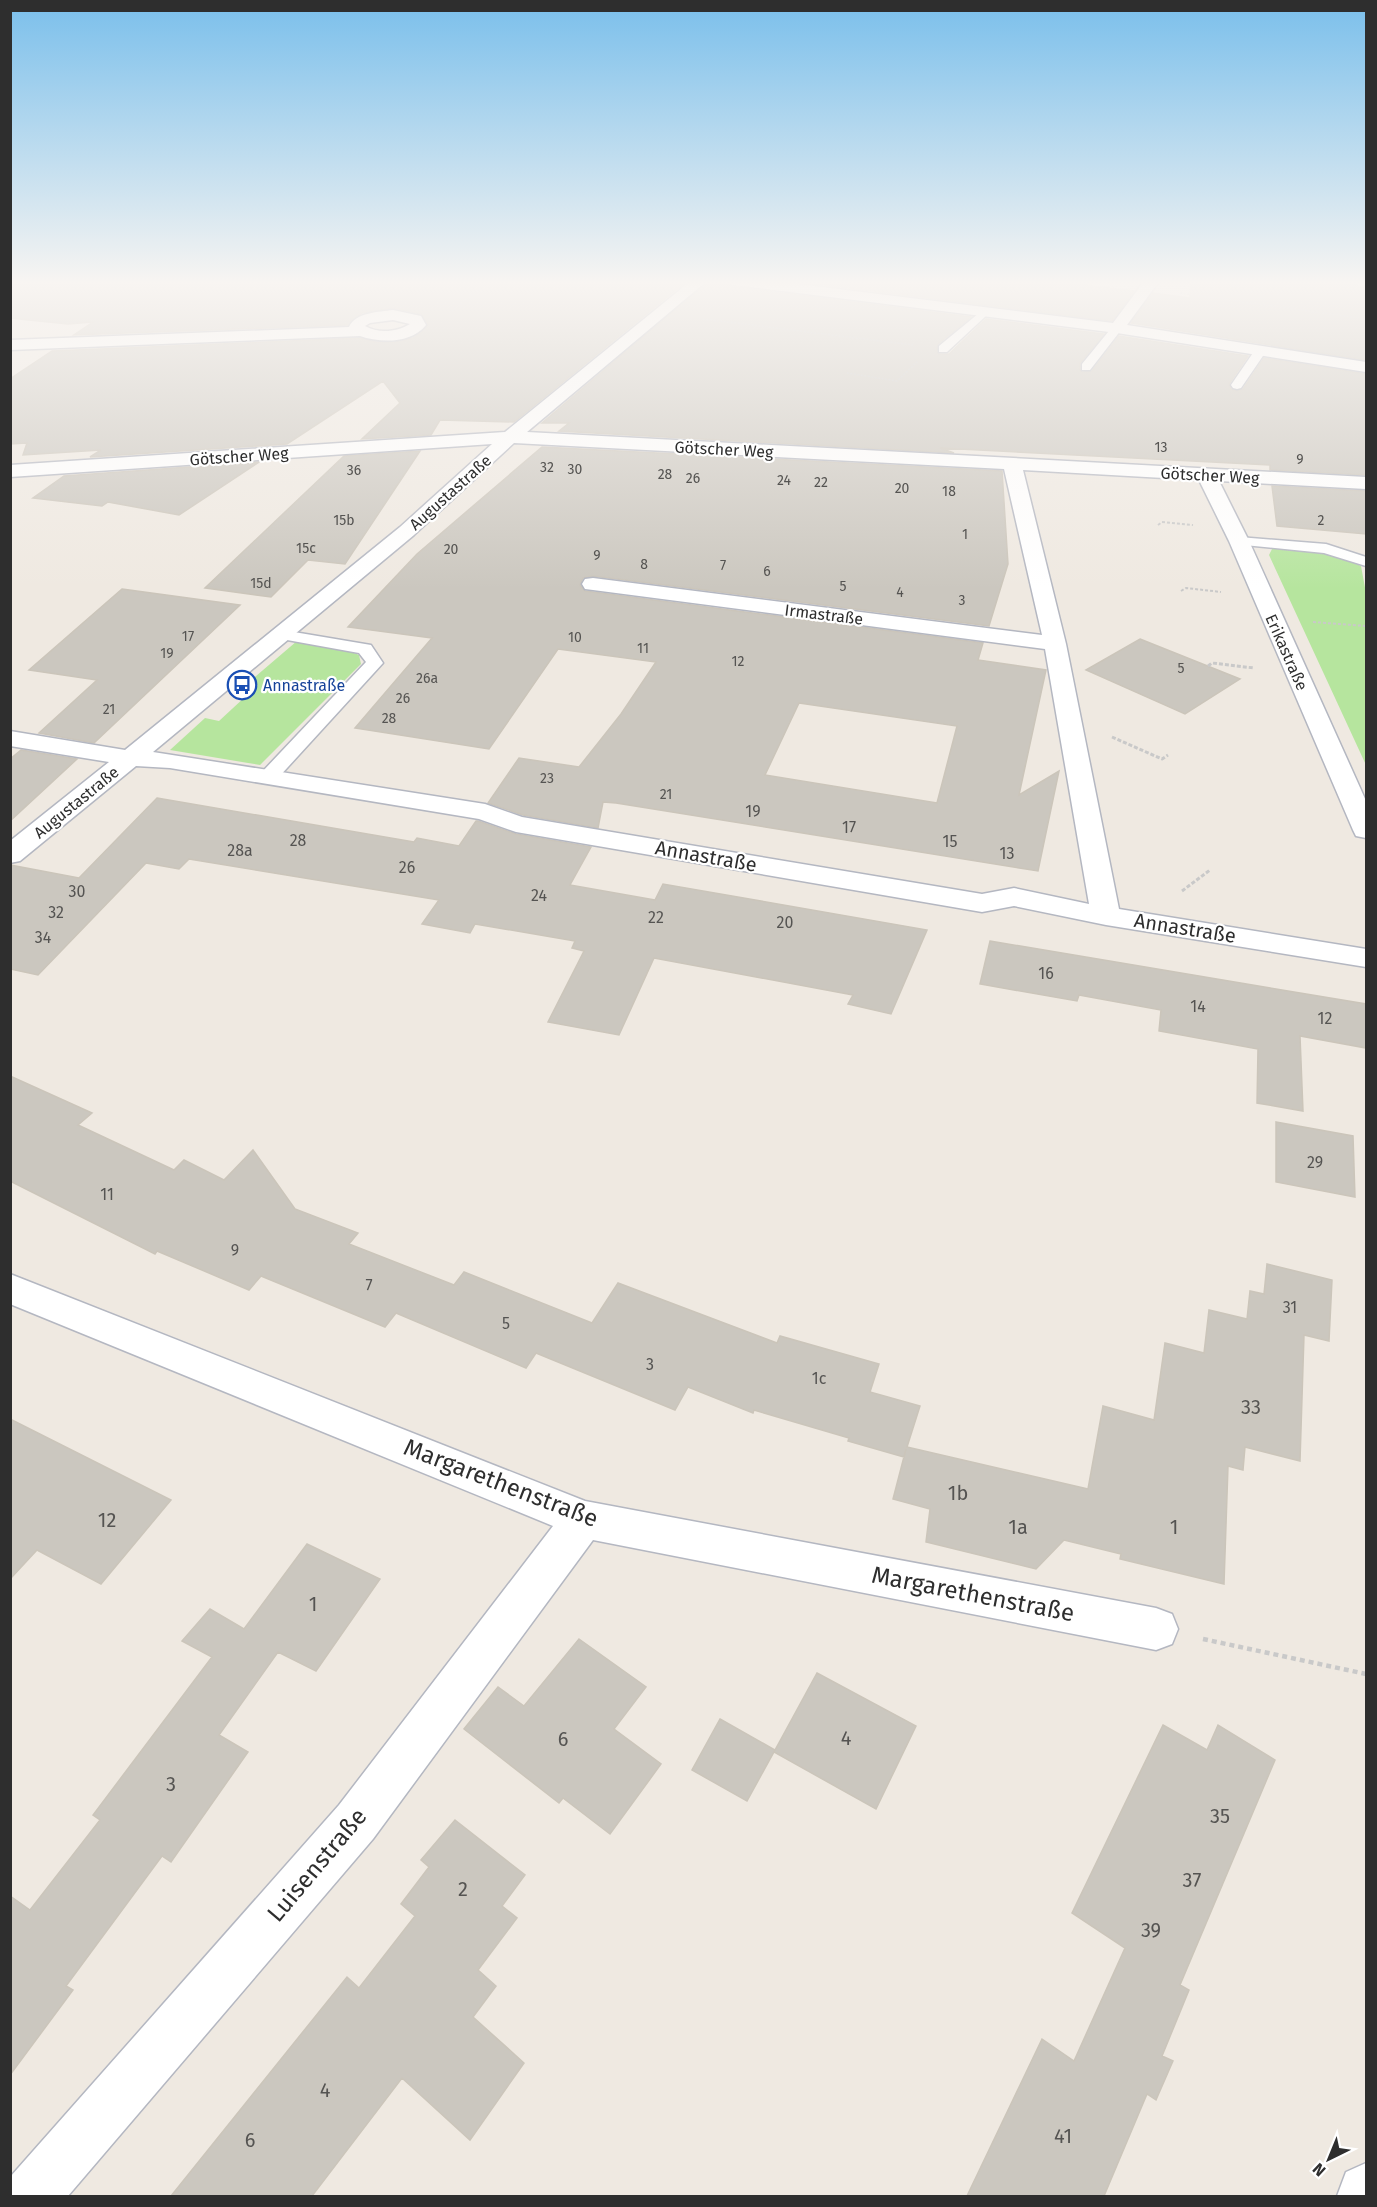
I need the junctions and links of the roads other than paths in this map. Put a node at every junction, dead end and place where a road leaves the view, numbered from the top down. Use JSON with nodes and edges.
{"nodes":[{"id":1,"x":576,"y":383,"type":"edge"},
{"id":2,"x":510,"y":437,"type":"junction"},
{"id":3,"x":1012,"y":464,"type":"junction"},
{"id":4,"x":10,"y":471,"type":"edge"},
{"id":5,"x":1206,"y":474,"type":"junction"},
{"id":6,"x":1366,"y":483,"type":"edge"},
{"id":7,"x":1239,"y":541,"type":"junction"},
{"id":8,"x":1366,"y":562,"type":"edge"},
{"id":9,"x":593,"y":584,"type":"dead end"},
{"id":10,"x":282,"y":635,"type":"junction"},
{"id":11,"x":1055,"y":645,"type":"junction"},
{"id":12,"x":10,"y":738,"type":"edge"},
{"id":13,"x":130,"y":758,"type":"junction"},
{"id":14,"x":270,"y":776,"type":"junction"},
{"id":15,"x":1366,"y":830,"type":"edge"},
{"id":16,"x":10,"y":855,"type":"edge"},
{"id":17,"x":1106,"y":916,"type":"junction"},
{"id":18,"x":1366,"y":958,"type":"edge"},
{"id":19,"x":10,"y":1288,"type":"edge"},
{"id":20,"x":583,"y":1519,"type":"junction"},
{"id":21,"x":1156,"y":1629,"type":"road end"},
{"id":22,"x":1366,"y":2192,"type":"edge"},
{"id":23,"x":31,"y":2196,"type":"edge"},
{"id":24,"x":1365,"y":2196,"type":"edge"}],
"edges":[{"from":1,"to":2,"type":"street","name":"Augustastraße"},
{"from":2,"to":3,"type":"street","name":"Götscher Weg"},
{"from":2,"to":4,"type":"street","name":"Götscher Weg"},
{"from":2,"to":10,"type":"street","name":"Augustastraße"},
{"from":3,"to":5,"type":"street","name":"Götscher Weg"},
{"from":3,"to":11,"type":"street"},
{"from":5,"to":6,"type":"street","name":"Götscher Weg"},
{"from":5,"to":7,"type":"street","name":"Erikastraße"},
{"from":7,"to":8,"type":"lane"},
{"from":7,"to":15,"type":"street","name":"Erikastraße"},
{"from":9,"to":11,"type":"street","name":"Irmastraße"},
{"from":10,"to":13,"type":"street","name":"Augustastraße"},
{"from":10,"to":14,"type":"lane"},
{"from":11,"to":17,"type":"street"},
{"from":12,"to":13,"type":"street","name":"Annastraße"},
{"from":13,"to":14,"type":"street","name":"Annastraße"},
{"from":13,"to":16,"type":"street","name":"Augustastraße"},
{"from":14,"to":17,"type":"street","name":"Annastraße"},
{"from":17,"to":18,"type":"street","name":"Annastraße"},
{"from":19,"to":20,"type":"street","name":"Margarethenstraße"},
{"from":20,"to":21,"type":"street","name":"Margarethenstraße"},
{"from":20,"to":23,"type":"street","name":"Luisenstraße"},
{"from":22,"to":24,"type":"street"}]}
